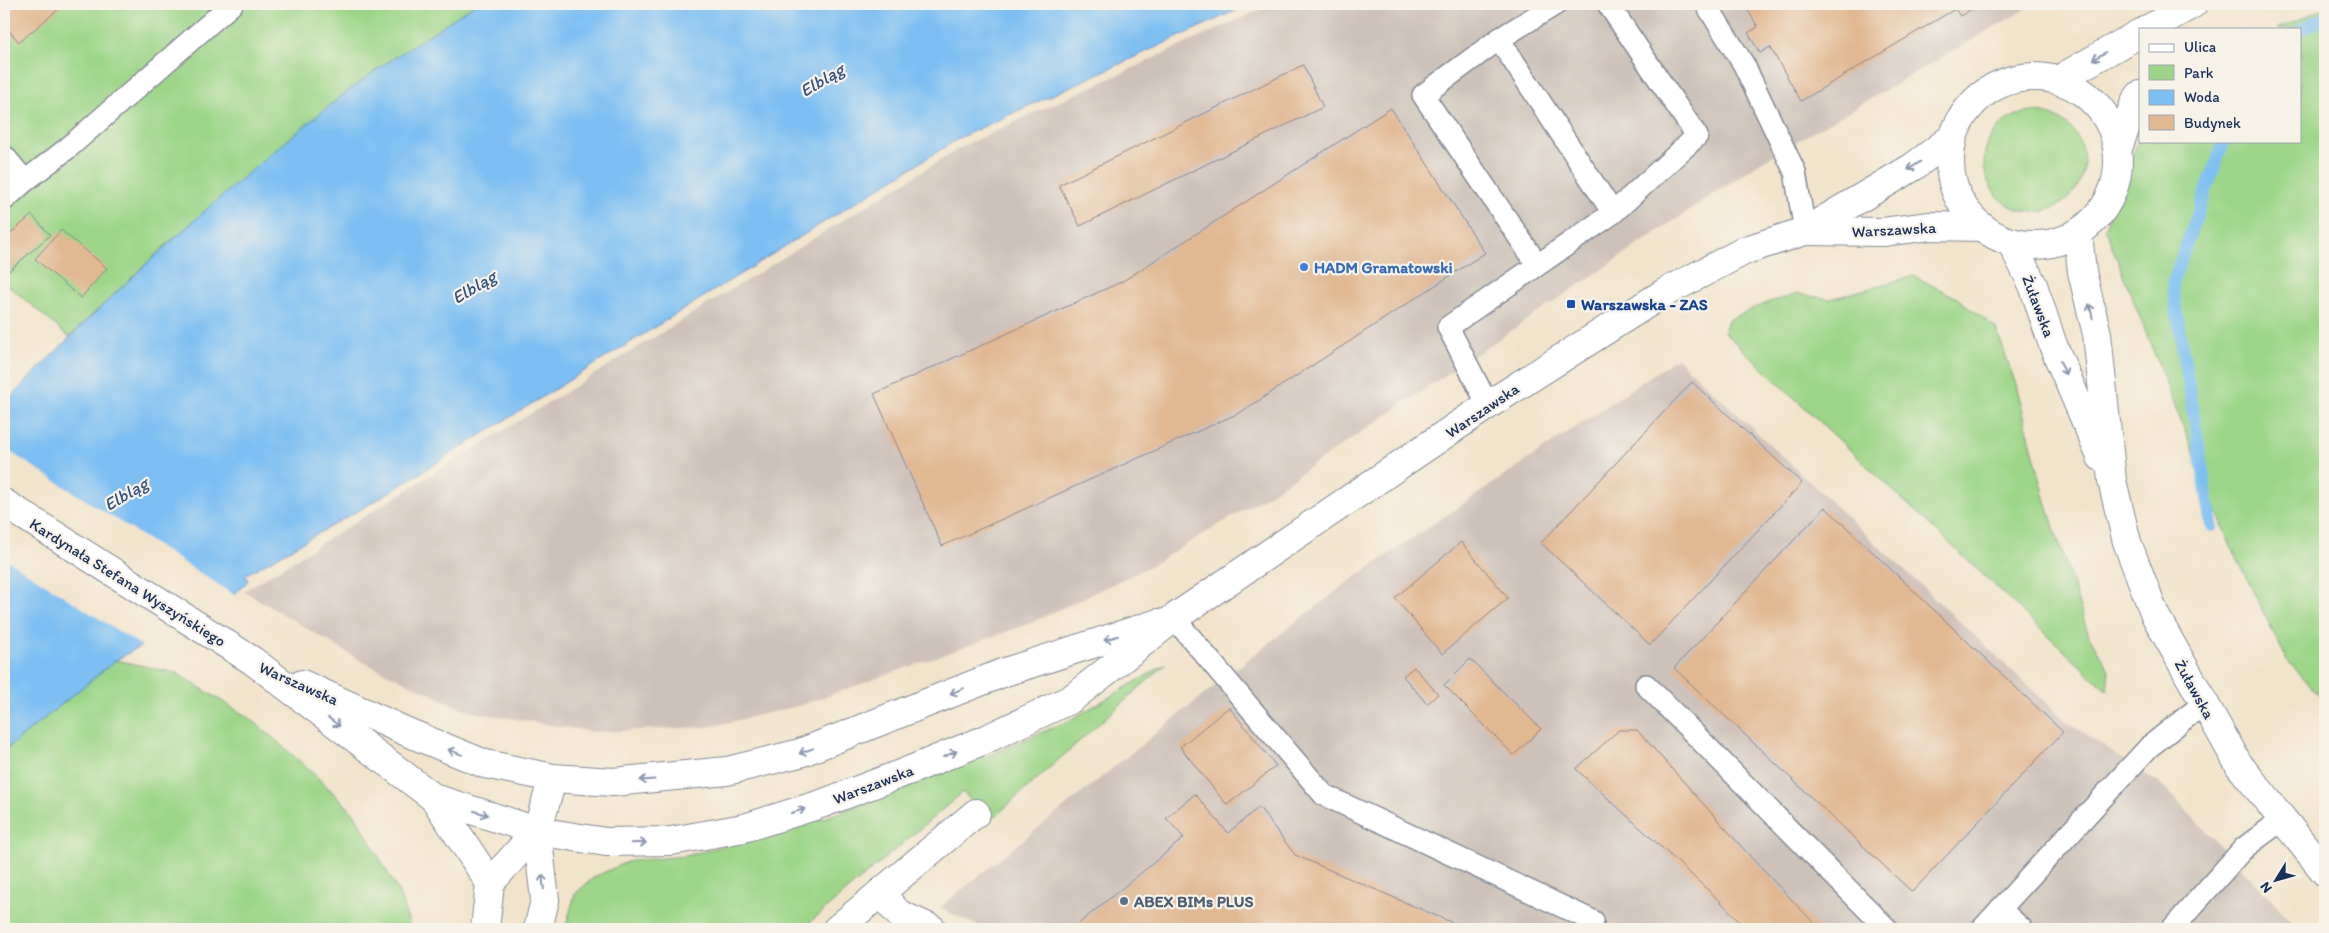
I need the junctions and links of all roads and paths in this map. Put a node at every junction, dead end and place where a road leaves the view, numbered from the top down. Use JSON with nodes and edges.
{"nodes":[{"id":1,"x":232,"y":4,"type":"edge"},
{"id":2,"x":1556,"y":4,"type":"edge"},
{"id":3,"x":1608,"y":4,"type":"edge"},
{"id":4,"x":1706,"y":4,"type":"edge"},
{"id":5,"x":2193,"y":4,"type":"edge"},
{"id":6,"x":2203,"y":4,"type":"edge"},
{"id":7,"x":2150,"y":28,"type":"edge"},
{"id":8,"x":2187,"y":28,"type":"edge"},
{"id":9,"x":2139,"y":34,"type":"edge"},
{"id":10,"x":1499,"y":39,"type":"junction"},
{"id":11,"x":2058,"y":80,"type":"junction"},
{"id":12,"x":2139,"y":96,"type":"edge"},
{"id":13,"x":1952,"y":137,"type":"junction"},
{"id":14,"x":2118,"y":148,"type":"junction"},
{"id":15,"x":4,"y":156,"type":"edge"},
{"id":16,"x":25,"y":181,"type":"junction"},
{"id":17,"x":4,"y":200,"type":"edge"},
{"id":18,"x":1613,"y":213,"type":"junction"},
{"id":19,"x":1982,"y":227,"type":"junction"},
{"id":20,"x":1805,"y":231,"type":"junction"},
{"id":21,"x":2078,"y":233,"type":"junction"},
{"id":22,"x":2011,"y":242,"type":"junction"},
{"id":23,"x":1537,"y":264,"type":"junction"},
{"id":24,"x":1488,"y":405,"type":"junction"},
{"id":25,"x":2112,"y":481,"type":"junction"},
{"id":26,"x":4,"y":503,"type":"edge"},
{"id":27,"x":1174,"y":618,"type":"junction"},
{"id":28,"x":253,"y":661,"type":"junction"},
{"id":29,"x":1646,"y":685,"type":"dead end"},
{"id":30,"x":2203,"y":704,"type":"junction"},
{"id":31,"x":553,"y":778,"type":"junction"},
{"id":32,"x":434,"y":798,"type":"junction"},
{"id":33,"x":976,"y":813,"type":"dead end"},
{"id":34,"x":2283,"y":820,"type":"junction"},
{"id":35,"x":537,"y":831,"type":"junction"},
{"id":36,"x":2325,"y":872,"type":"edge"},
{"id":37,"x":490,"y":883,"type":"junction"},
{"id":38,"x":880,"y":893,"type":"junction"},
{"id":39,"x":2000,"y":909,"type":"junction"},
{"id":40,"x":1593,"y":921,"type":"dead end"},
{"id":41,"x":485,"y":929,"type":"edge"},
{"id":42,"x":538,"y":929,"type":"edge"},
{"id":43,"x":837,"y":929,"type":"edge"},
{"id":44,"x":932,"y":929,"type":"edge"},
{"id":45,"x":1888,"y":929,"type":"edge"},
{"id":46,"x":1982,"y":929,"type":"edge"},
{"id":47,"x":2022,"y":929,"type":"edge"},
{"id":48,"x":2172,"y":929,"type":"edge"}],
"edges":[{"from":1,"to":16,"type":"lane"},
{"from":2,"to":10,"type":"lane"},
{"from":3,"to":18,"type":"lane"},
{"from":4,"to":20,"type":"lane"},
{"from":5,"to":7,"type":"main road"},
{"from":6,"to":8,"type":"main road"},
{"from":9,"to":11,"type":"main road","one_way":true},
{"from":10,"to":18,"type":"lane"},
{"from":10,"to":23,"type":"lane"},
{"from":11,"to":13,"type":"main road"},
{"from":11,"to":14,"type":"main road"},
{"from":12,"to":14,"type":"main road"},
{"from":13,"to":19,"type":"main road"},
{"from":13,"to":20,"type":"main road","name":"Warszawska","one_way":true},
{"from":14,"to":21,"type":"main road"},
{"from":15,"to":16,"type":"lane"},
{"from":16,"to":17,"type":"lane"},
{"from":18,"to":23,"type":"lane"},
{"from":19,"to":20,"type":"main road","name":"Warszawska"},
{"from":19,"to":22,"type":"main road"},
{"from":20,"to":24,"type":"main road","name":"Warszawska"},
{"from":21,"to":22,"type":"main road"},
{"from":25,"to":21,"type":"main road","name":"Żuławska","one_way":true},
{"from":22,"to":25,"type":"main road","name":"Żuławska","one_way":true},
{"from":23,"to":24,"type":"lane"},
{"from":24,"to":27,"type":"main road","name":"Warszawska"},
{"from":25,"to":30,"type":"main road","name":"Żuławska"},
{"from":26,"to":28,"type":"main road","name":"Kardynała Stefana Wyszyńskiego"},
{"from":27,"to":31,"type":"main road","name":"Warszawska","one_way":true},
{"from":35,"to":27,"type":"main road","name":"Warszawska","one_way":true},
{"from":27,"to":40,"type":"lane"},
{"from":31,"to":28,"type":"main road","name":"Warszawska","one_way":true},
{"from":28,"to":32,"type":"main road","name":"Warszawska","one_way":true},
{"from":29,"to":45,"type":"lane"},
{"from":30,"to":34,"type":"main road","name":"Żuławska"},
{"from":30,"to":39,"type":"lane"},
{"from":31,"to":35,"type":"main road"},
{"from":32,"to":35,"type":"main road","name":"Warszawska","one_way":true},
{"from":32,"to":37,"type":"main road","name":"Warszawska"},
{"from":33,"to":38,"type":"main road"},
{"from":34,"to":36,"type":"main road","name":"Żuławska"},
{"from":34,"to":48,"type":"lane"},
{"from":35,"to":37,"type":"main road"},
{"from":42,"to":35,"type":"main road","one_way":true},
{"from":37,"to":41,"type":"main road"},
{"from":38,"to":43,"type":"main road"},
{"from":38,"to":44,"type":"main road"},
{"from":39,"to":46,"type":"lane"},
{"from":39,"to":47,"type":"lane"}]}
